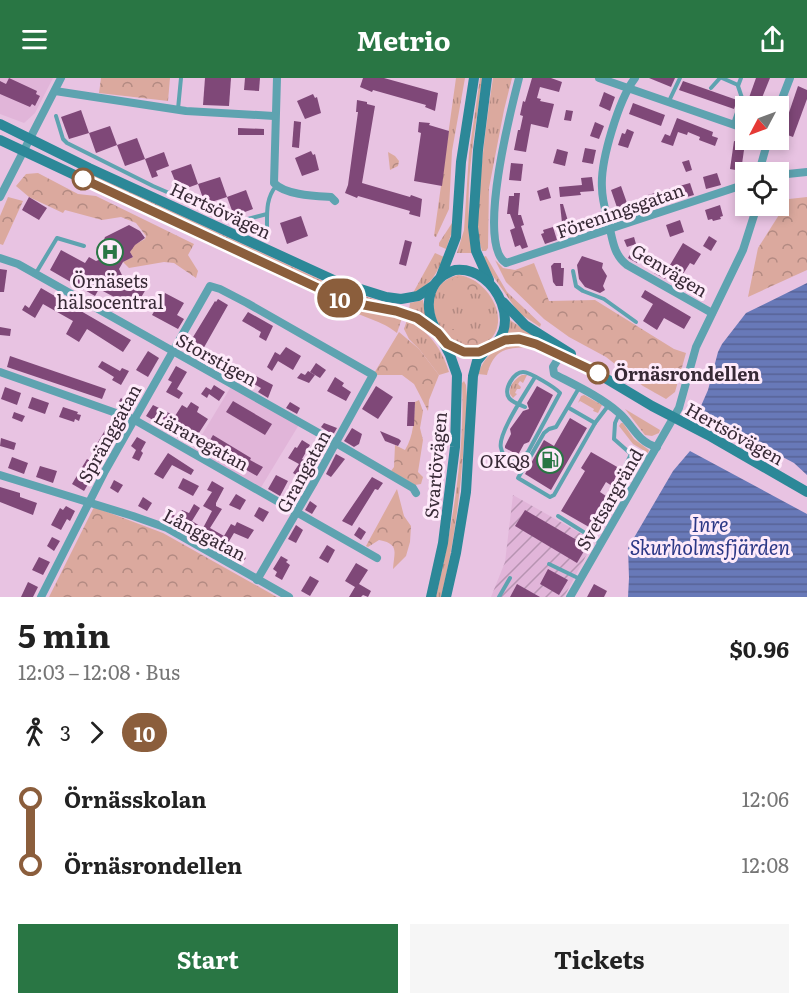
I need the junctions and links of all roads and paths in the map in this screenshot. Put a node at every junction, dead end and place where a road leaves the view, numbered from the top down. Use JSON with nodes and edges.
{"nodes":[{"id":1,"x":61,"y":78,"type":"edge"},
{"id":2,"x":181,"y":78,"type":"edge"},
{"id":3,"x":277,"y":78,"type":"edge"},
{"id":4,"x":474,"y":78,"type":"edge"},
{"id":5,"x":488,"y":78,"type":"edge"},
{"id":6,"x":519,"y":78,"type":"edge"},
{"id":7,"x":599,"y":78,"type":"edge"},
{"id":8,"x":635,"y":78,"type":"edge"},
{"id":9,"x":680,"y":78,"type":"edge"},
{"id":10,"x":721,"y":78,"type":"edge"},
{"id":11,"x":741,"y":78,"type":"edge"},
{"id":12,"x":789,"y":78,"type":"edge"},
{"id":13,"x":738,"y":85,"type":"junction"},
{"id":14,"x":629,"y":88,"type":"junction"},
{"id":15,"x":711,"y":88,"type":"dead end"},
{"id":16,"x":55,"y":91,"type":"junction"},
{"id":17,"x":783,"y":96,"type":"edge"},
{"id":18,"x":669,"y":102,"type":"junction"},
{"id":19,"x":178,"y":109,"type":"junction"},
{"id":20,"x":56,"y":116,"type":"dead end"},
{"id":21,"x":274,"y":116,"type":"junction"},
{"id":22,"x":0,"y":124,"type":"edge"},
{"id":23,"x":732,"y":124,"type":"junction"},
{"id":24,"x":735,"y":125,"type":"edge"},
{"id":25,"x":30,"y":139,"type":"junction"},
{"id":26,"x":0,"y":140,"type":"edge"},
{"id":27,"x":24,"y":151,"type":"junction"},
{"id":28,"x":807,"y":172,"type":"edge"},
{"id":29,"x":789,"y":174,"type":"edge"},
{"id":30,"x":276,"y":186,"type":"junction"},
{"id":31,"x":735,"y":188,"type":"edge"},
{"id":32,"x":1,"y":192,"type":"edge"},
{"id":33,"x":335,"y":201,"type":"dead end"},
{"id":34,"x":267,"y":214,"type":"junction"},
{"id":35,"x":754,"y":216,"type":"edge"},
{"id":36,"x":267,"y":227,"type":"dead end"},
{"id":37,"x":610,"y":229,"type":"junction"},
{"id":38,"x":84,"y":246,"type":"dead end"},
{"id":39,"x":0,"y":258,"type":"edge"},
{"id":40,"x":573,"y":271,"type":"dead end"},
{"id":41,"x":36,"y":274,"type":"junction"},
{"id":42,"x":441,"y":276,"type":"junction"},
{"id":43,"x":433,"y":285,"type":"junction"},
{"id":44,"x":496,"y":292,"type":"junction"},
{"id":45,"x":711,"y":313,"type":"junction"},
{"id":46,"x":636,"y":322,"type":"dead end"},
{"id":47,"x":439,"y":336,"type":"junction"},
{"id":48,"x":488,"y":348,"type":"junction"},
{"id":49,"x":172,"y":351,"type":"junction"},
{"id":50,"x":560,"y":356,"type":"junction"},
{"id":51,"x":585,"y":366,"type":"junction"},
{"id":52,"x":0,"y":372,"type":"edge"},
{"id":53,"x":554,"y":374,"type":"junction"},
{"id":54,"x":373,"y":375,"type":"joint"},
{"id":55,"x":535,"y":377,"type":"junction"},
{"id":56,"x":548,"y":384,"type":"junction"},
{"id":57,"x":579,"y":388,"type":"junction"},
{"id":58,"x":519,"y":404,"type":"junction"},
{"id":59,"x":609,"y":406,"type":"junction"},
{"id":60,"x":525,"y":407,"type":"dead end"},
{"id":61,"x":569,"y":408,"type":"junction"},
{"id":62,"x":620,"y":414,"type":"junction"},
{"id":63,"x":541,"y":417,"type":"dead end"},
{"id":64,"x":675,"y":417,"type":"junction"},
{"id":65,"x":133,"y":419,"type":"junction"},
{"id":66,"x":546,"y":419,"type":"junction"},
{"id":67,"x":595,"y":423,"type":"junction"},
{"id":68,"x":335,"y":442,"type":"junction"},
{"id":69,"x":657,"y":447,"type":"junction"},
{"id":70,"x":631,"y":454,"type":"junction"},
{"id":71,"x":650,"y":458,"type":"junction"},
{"id":72,"x":0,"y":475,"type":"edge"},
{"id":73,"x":633,"y":489,"type":"junction"},
{"id":74,"x":807,"y":492,"type":"edge"},
{"id":75,"x":416,"y":493,"type":"dead end"},
{"id":76,"x":88,"y":503,"type":"junction"},
{"id":77,"x":297,"y":512,"type":"junction"},
{"id":78,"x":558,"y":516,"type":"dead end"},
{"id":79,"x":602,"y":543,"type":"junction"},
{"id":80,"x":378,"y":558,"type":"dead end"},
{"id":81,"x":549,"y":564,"type":"dead end"},
{"id":82,"x":510,"y":578,"type":"dead end"},
{"id":83,"x":581,"y":579,"type":"junction"},
{"id":84,"x":257,"y":580,"type":"junction"},
{"id":85,"x":432,"y":595,"type":"edge"},
{"id":86,"x":41,"y":597,"type":"edge"},
{"id":87,"x":288,"y":597,"type":"edge"},
{"id":88,"x":446,"y":597,"type":"edge"},
{"id":89,"x":499,"y":597,"type":"edge"},
{"id":90,"x":570,"y":597,"type":"edge"}],
"edges":[{"from":1,"to":16,"type":"street"},
{"from":2,"to":19,"type":"lane"},
{"from":3,"to":21,"type":"street"},
{"from":4,"to":42,"type":"main road"},
{"from":5,"to":44,"type":"main road"},
{"from":6,"to":37,"type":"street","name":"Föreningsgatan"},
{"from":7,"to":14,"type":"street"},
{"from":8,"to":14,"type":"street","name":"Genvägen"},
{"from":9,"to":18,"type":"lane"},
{"from":10,"to":13,"type":"lane"},
{"from":10,"to":15,"type":"lane"},
{"from":11,"to":13,"type":"lane"},
{"from":12,"to":17,"type":"street"},
{"from":13,"to":23,"type":"lane"},
{"from":14,"to":18,"type":"street"},
{"from":14,"to":37,"type":"street","name":"Genvägen"},
{"from":16,"to":19,"type":"street"},
{"from":16,"to":25,"type":"street"},
{"from":18,"to":23,"type":"street"},
{"from":19,"to":21,"type":"street"},
{"from":20,"to":34,"type":"lane"},
{"from":21,"to":30,"type":"street"},
{"from":22,"to":25,"type":"main road","name":"Hertsövägen"},
{"from":23,"to":24,"type":"street"},
{"from":25,"to":27,"type":"street"},
{"from":25,"to":43,"type":"main road","name":"Hertsövägen"},
{"from":26,"to":27,"type":"main road","name":"Hertsövägen"},
{"from":27,"to":32,"type":"street"},
{"from":27,"to":47,"type":"main road","name":"Hertsövägen"},
{"from":28,"to":29,"type":"street"},
{"from":30,"to":33,"type":"street"},
{"from":30,"to":34,"type":"lane"},
{"from":31,"to":37,"type":"street","name":"Föreningsgatan"},
{"from":34,"to":36,"type":"lane"},
{"from":35,"to":45,"type":"street","name":"Svetsargränd"},
{"from":37,"to":45,"type":"street","name":"Genvägen"},
{"from":38,"to":41,"type":"lane"},
{"from":39,"to":41,"type":"street","name":"Storstigen"},
{"from":40,"to":46,"type":"lane"},
{"from":41,"to":49,"type":"street","name":"Storstigen"},
{"from":42,"to":43,"type":"main road"},
{"from":42,"to":44,"type":"main road"},
{"from":43,"to":47,"type":"main road"},
{"from":44,"to":48,"type":"main road"},
{"from":44,"to":51,"type":"main road","name":"Hertsövägen"},
{"from":45,"to":64,"type":"street","name":"Svetsargränd"},
{"from":47,"to":48,"type":"main road"},
{"from":47,"to":85,"type":"main road","name":"Svartövägen"},
{"from":48,"to":50,"type":"main road","name":"Hertsövägen"},
{"from":48,"to":88,"type":"main road","name":"Svartövägen"},
{"from":49,"to":54,"type":"street","name":"Spränggatan"},
{"from":49,"to":65,"type":"street","name":"Spränggatan"},
{"from":49,"to":68,"type":"street","name":"Storstigen"},
{"from":50,"to":51,"type":"main road","name":"Hertsövägen"},
{"from":50,"to":53,"type":"street"},
{"from":51,"to":64,"type":"main road","name":"Hertsövägen"},
{"from":52,"to":65,"type":"street","name":"Läraregatan"},
{"from":53,"to":56,"type":"lane"},
{"from":53,"to":57,"type":"street"},
{"from":54,"to":68,"type":"street","name":"Grangatan"},
{"from":55,"to":56,"type":"lane"},
{"from":55,"to":58,"type":"lane"},
{"from":55,"to":58,"type":"lane"},
{"from":56,"to":66,"type":"lane"},
{"from":57,"to":59,"type":"street"},
{"from":57,"to":61,"type":"lane"},
{"from":58,"to":60,"type":"lane"},
{"from":58,"to":66,"type":"lane"},
{"from":59,"to":62,"type":"street"},
{"from":59,"to":67,"type":"lane"},
{"from":61,"to":67,"type":"lane"},
{"from":61,"to":67,"type":"lane"},
{"from":62,"to":69,"type":"street"},
{"from":62,"to":70,"type":"lane"},
{"from":63,"to":66,"type":"lane"},
{"from":64,"to":69,"type":"street","name":"Svetsargränd"},
{"from":64,"to":74,"type":"main road","name":"Hertsövägen"},
{"from":65,"to":76,"type":"street","name":"Spränggatan"},
{"from":65,"to":77,"type":"street","name":"Läraregatan"},
{"from":68,"to":75,"type":"street","name":"Storstigen"},
{"from":68,"to":77,"type":"street","name":"Grangatan"},
{"from":69,"to":71,"type":"street","name":"Svetsargränd"},
{"from":70,"to":71,"type":"lane"},
{"from":70,"to":73,"type":"lane"},
{"from":71,"to":73,"type":"street","name":"Svetsargränd"},
{"from":72,"to":76,"type":"street","name":"Långgatan"},
{"from":73,"to":79,"type":"street","name":"Svetsargränd"},
{"from":76,"to":84,"type":"street","name":"Långgatan"},
{"from":76,"to":86,"type":"street","name":"Spränggatan"},
{"from":77,"to":80,"type":"street","name":"Läraregatan"},
{"from":77,"to":84,"type":"street","name":"Grangatan"},
{"from":78,"to":79,"type":"lane"},
{"from":79,"to":83,"type":"street","name":"Svetsargränd"},
{"from":81,"to":83,"type":"lane"},
{"from":82,"to":89,"type":"lane"},
{"from":83,"to":90,"type":"street","name":"Svetsargränd"},
{"from":84,"to":87,"type":"street","name":"Långgatan"}]}
